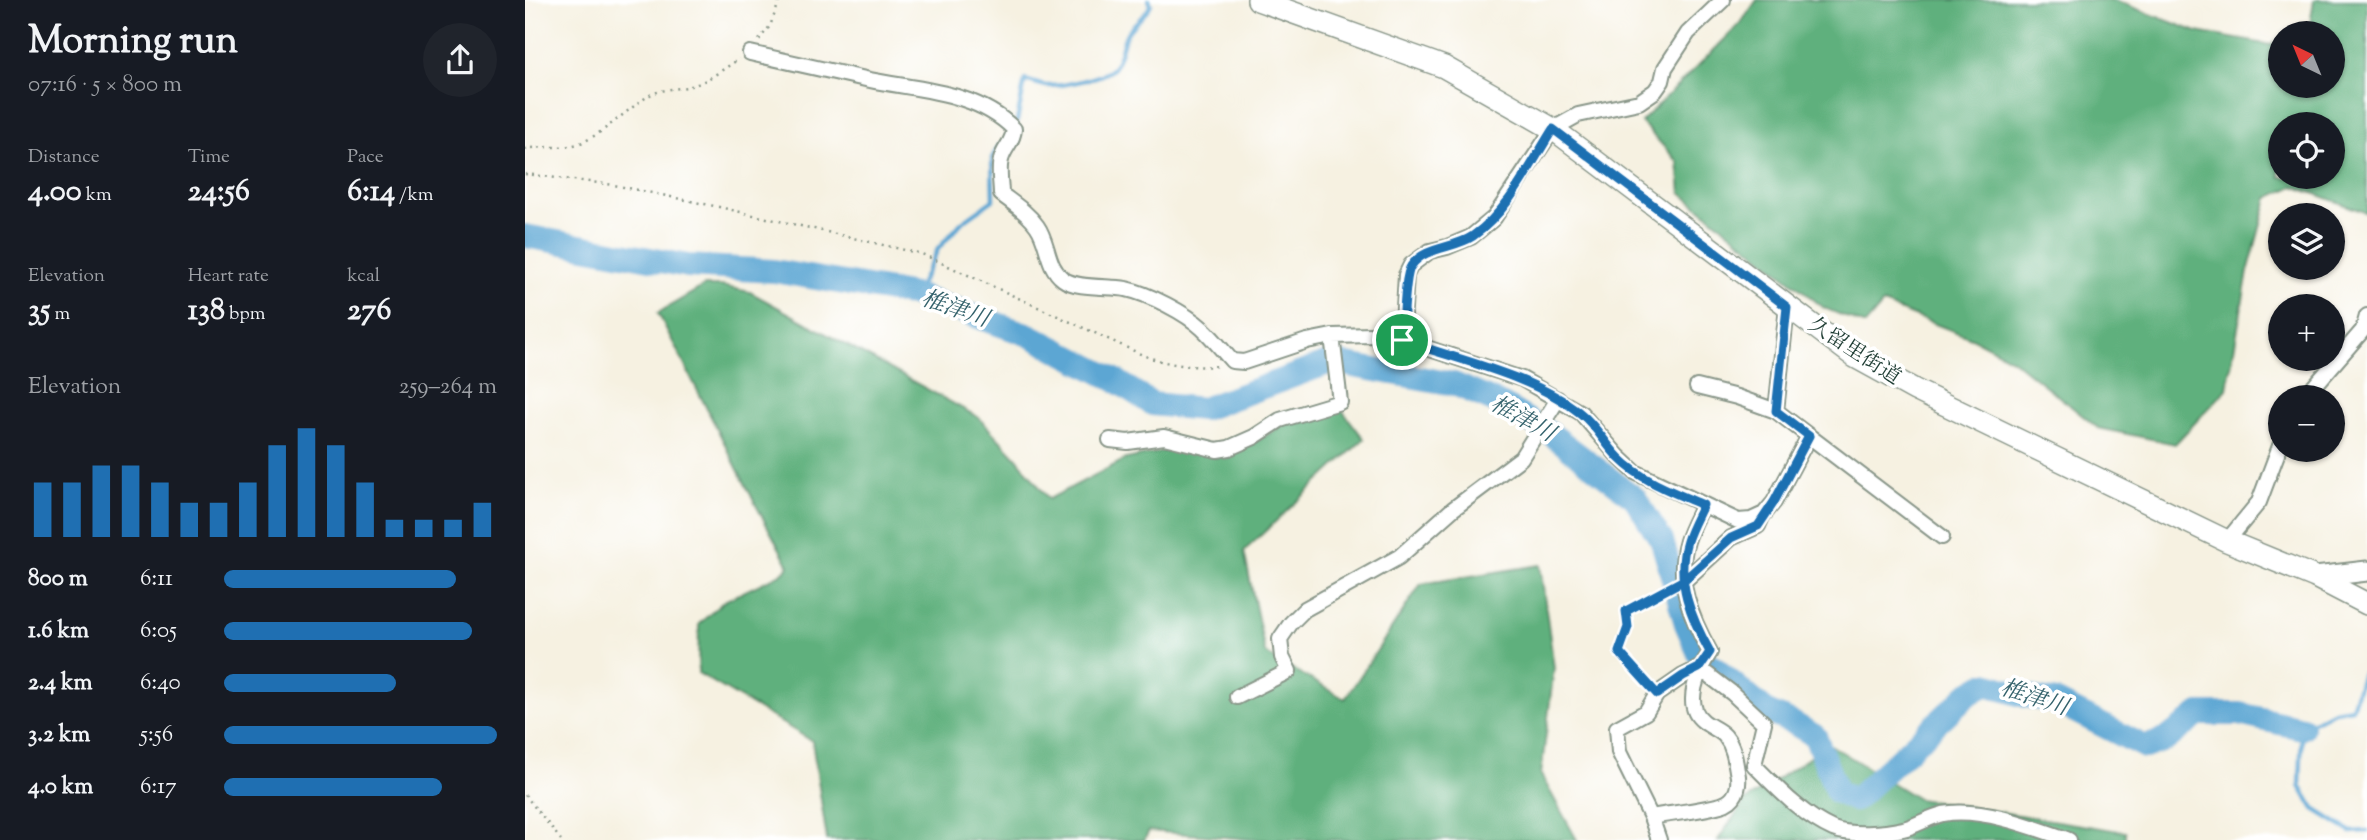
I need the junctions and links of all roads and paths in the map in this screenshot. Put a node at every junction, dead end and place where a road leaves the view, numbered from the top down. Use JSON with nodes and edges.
{"nodes":[{"id":1,"x":780,"y":0,"type":"edge"},
{"id":2,"x":1258,"y":0,"type":"edge"},
{"id":3,"x":1723,"y":0,"type":"edge"},
{"id":4,"x":750,"y":53,"type":"junction"},
{"id":5,"x":1553,"y":129,"type":"junction"},
{"id":6,"x":525,"y":149,"type":"edge"},
{"id":7,"x":525,"y":174,"type":"edge"},
{"id":8,"x":1787,"y":307,"type":"junction"},
{"id":9,"x":2367,"y":316,"type":"edge"},
{"id":10,"x":1332,"y":336,"type":"junction"},
{"id":11,"x":1402,"y":340,"type":"junction"},
{"id":12,"x":1232,"y":361,"type":"junction"},
{"id":13,"x":2315,"y":385,"type":"edge"},
{"id":14,"x":1697,"y":387,"type":"dead end"},
{"id":15,"x":1558,"y":399,"type":"junction"},
{"id":16,"x":1776,"y":411,"type":"junction"},
{"id":17,"x":1809,"y":436,"type":"junction"},
{"id":18,"x":1110,"y":440,"type":"dead end"},
{"id":19,"x":2275,"y":462,"type":"edge"},
{"id":20,"x":1703,"y":505,"type":"junction"},
{"id":21,"x":1764,"y":514,"type":"junction"},
{"id":22,"x":1942,"y":537,"type":"dead end"},
{"id":23,"x":2227,"y":541,"type":"junction"},
{"id":24,"x":2367,"y":571,"type":"edge"},
{"id":25,"x":2315,"y":577,"type":"junction"},
{"id":26,"x":1684,"y":580,"type":"junction"},
{"id":27,"x":2367,"y":604,"type":"edge"},
{"id":28,"x":1699,"y":668,"type":"junction"},
{"id":29,"x":1657,"y":694,"type":"junction"},
{"id":30,"x":1237,"y":697,"type":"dead end"},
{"id":31,"x":525,"y":795,"type":"edge"},
{"id":32,"x":1651,"y":817,"type":"junction"},
{"id":33,"x":561,"y":840,"type":"edge"},
{"id":34,"x":1659,"y":840,"type":"edge"},
{"id":35,"x":2069,"y":840,"type":"edge"}],
"edges":[{"from":1,"to":4,"type":"path"},
{"from":2,"to":5,"type":"main road","name":"久留里街道"},
{"from":3,"to":5,"type":"street"},
{"from":4,"to":6,"type":"path"},
{"from":4,"to":12,"type":"street"},
{"from":5,"to":8,"type":"main road","name":"久留里街道"},
{"from":5,"to":11,"type":"street"},
{"from":7,"to":12,"type":"path"},
{"from":8,"to":16,"type":"street"},
{"from":8,"to":23,"type":"main road","name":"久留里街道"},
{"from":9,"to":13,"type":"street"},
{"from":10,"to":11,"type":"street"},
{"from":10,"to":12,"type":"street"},
{"from":10,"to":18,"type":"street"},
{"from":11,"to":15,"type":"street"},
{"from":14,"to":16,"type":"street"},
{"from":15,"to":20,"type":"street"},
{"from":15,"to":30,"type":"street"},
{"from":16,"to":17,"type":"street"},
{"from":17,"to":21,"type":"street"},
{"from":17,"to":22,"type":"street"},
{"from":19,"to":23,"type":"street"},
{"from":20,"to":21,"type":"street"},
{"from":20,"to":26,"type":"street"},
{"from":21,"to":26,"type":"street"},
{"from":23,"to":25,"type":"main road","name":"久留里街道"},
{"from":24,"to":25,"type":"main road"},
{"from":25,"to":27,"type":"main road","name":"久留里街道"},
{"from":26,"to":28,"type":"street"},
{"from":26,"to":29,"type":"lane"},
{"from":28,"to":29,"type":"street"},
{"from":28,"to":32,"type":"street"},
{"from":28,"to":35,"type":"street"},
{"from":29,"to":32,"type":"street"},
{"from":31,"to":33,"type":"path"},
{"from":32,"to":34,"type":"street"}]}
